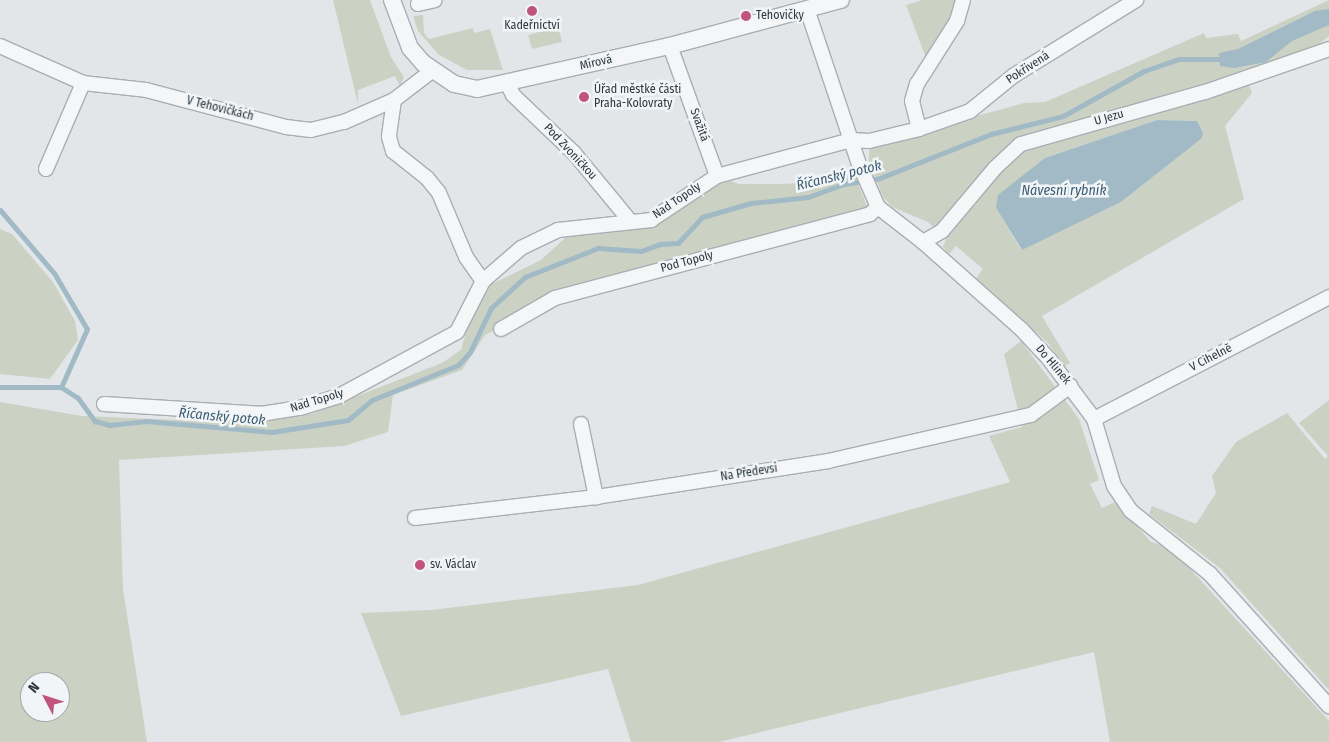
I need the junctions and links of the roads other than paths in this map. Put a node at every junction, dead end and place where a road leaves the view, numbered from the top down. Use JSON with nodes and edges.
{"nodes":[{"id":1,"x":392,"y":0,"type":"edge"},
{"id":2,"x":435,"y":0,"type":"edge"},
{"id":3,"x":841,"y":0,"type":"edge"},
{"id":4,"x":963,"y":0,"type":"edge"},
{"id":5,"x":1136,"y":0,"type":"edge"},
{"id":6,"x":418,"y":4,"type":"dead end"},
{"id":7,"x":807,"y":9,"type":"junction"},
{"id":8,"x":0,"y":46,"type":"edge"},
{"id":9,"x":670,"y":46,"type":"junction"},
{"id":10,"x":1329,"y":49,"type":"edge"},
{"id":11,"x":433,"y":70,"type":"junction"},
{"id":12,"x":83,"y":83,"type":"junction"},
{"id":13,"x":508,"y":85,"type":"junction"},
{"id":14,"x":394,"y":100,"type":"junction"},
{"id":15,"x":919,"y":130,"type":"junction"},
{"id":16,"x":851,"y":140,"type":"junction"},
{"id":17,"x":46,"y":169,"type":"dead end"},
{"id":18,"x":717,"y":176,"type":"junction"},
{"id":19,"x":875,"y":201,"type":"junction"},
{"id":20,"x":630,"y":221,"type":"junction"},
{"id":21,"x":923,"y":242,"type":"junction"},
{"id":22,"x":483,"y":281,"type":"junction"},
{"id":23,"x":1329,"y":297,"type":"edge"},
{"id":24,"x":501,"y":329,"type":"dead end"},
{"id":25,"x":1070,"y":386,"type":"junction"},
{"id":26,"x":104,"y":404,"type":"dead end"},
{"id":27,"x":1094,"y":419,"type":"junction"},
{"id":28,"x":581,"y":424,"type":"dead end"},
{"id":29,"x":596,"y":497,"type":"junction"},
{"id":30,"x":414,"y":518,"type":"dead end"},
{"id":31,"x":1329,"y":706,"type":"edge"}],
"edges":[{"from":1,"to":11,"type":"street","name":"Mírová"},
{"from":2,"to":6,"type":"street"},
{"from":3,"to":7,"type":"street","name":"Mírová"},
{"from":4,"to":15,"type":"street"},
{"from":5,"to":15,"type":"street","name":"Pokřivená"},
{"from":7,"to":9,"type":"street","name":"Mírová"},
{"from":7,"to":16,"type":"street"},
{"from":8,"to":12,"type":"street","name":"V Tehovičkách"},
{"from":9,"to":13,"type":"street","name":"Mírová"},
{"from":9,"to":18,"type":"street","name":"Svažitá"},
{"from":10,"to":21,"type":"street","name":"U Jezu"},
{"from":11,"to":13,"type":"street","name":"Mírová"},
{"from":11,"to":14,"type":"street","name":"V Tehovičkách"},
{"from":12,"to":14,"type":"street","name":"V Tehovičkách"},
{"from":12,"to":17,"type":"street"},
{"from":13,"to":20,"type":"street","name":"Pod Zvoničkou"},
{"from":14,"to":22,"type":"street"},
{"from":15,"to":16,"type":"street","name":"Pokřivená"},
{"from":16,"to":18,"type":"street","name":"Nad Topoly"},
{"from":16,"to":19,"type":"street"},
{"from":18,"to":20,"type":"street","name":"Nad Topoly"},
{"from":19,"to":21,"type":"street","name":"Do Hlinek"},
{"from":19,"to":24,"type":"street","name":"Pod Topoly"},
{"from":20,"to":22,"type":"street","name":"Nad Topoly"},
{"from":21,"to":25,"type":"street","name":"Do Hlinek"},
{"from":22,"to":26,"type":"street","name":"Nad Topoly"},
{"from":23,"to":27,"type":"street","name":"V Cihelně"},
{"from":25,"to":27,"type":"street","name":"Do Hlinek"},
{"from":25,"to":29,"type":"street","name":"Na Předevsi"},
{"from":27,"to":31,"type":"street","name":"Do Hlinek"},
{"from":28,"to":29,"type":"street"},
{"from":29,"to":30,"type":"street","name":"Na Předevsi"}]}
